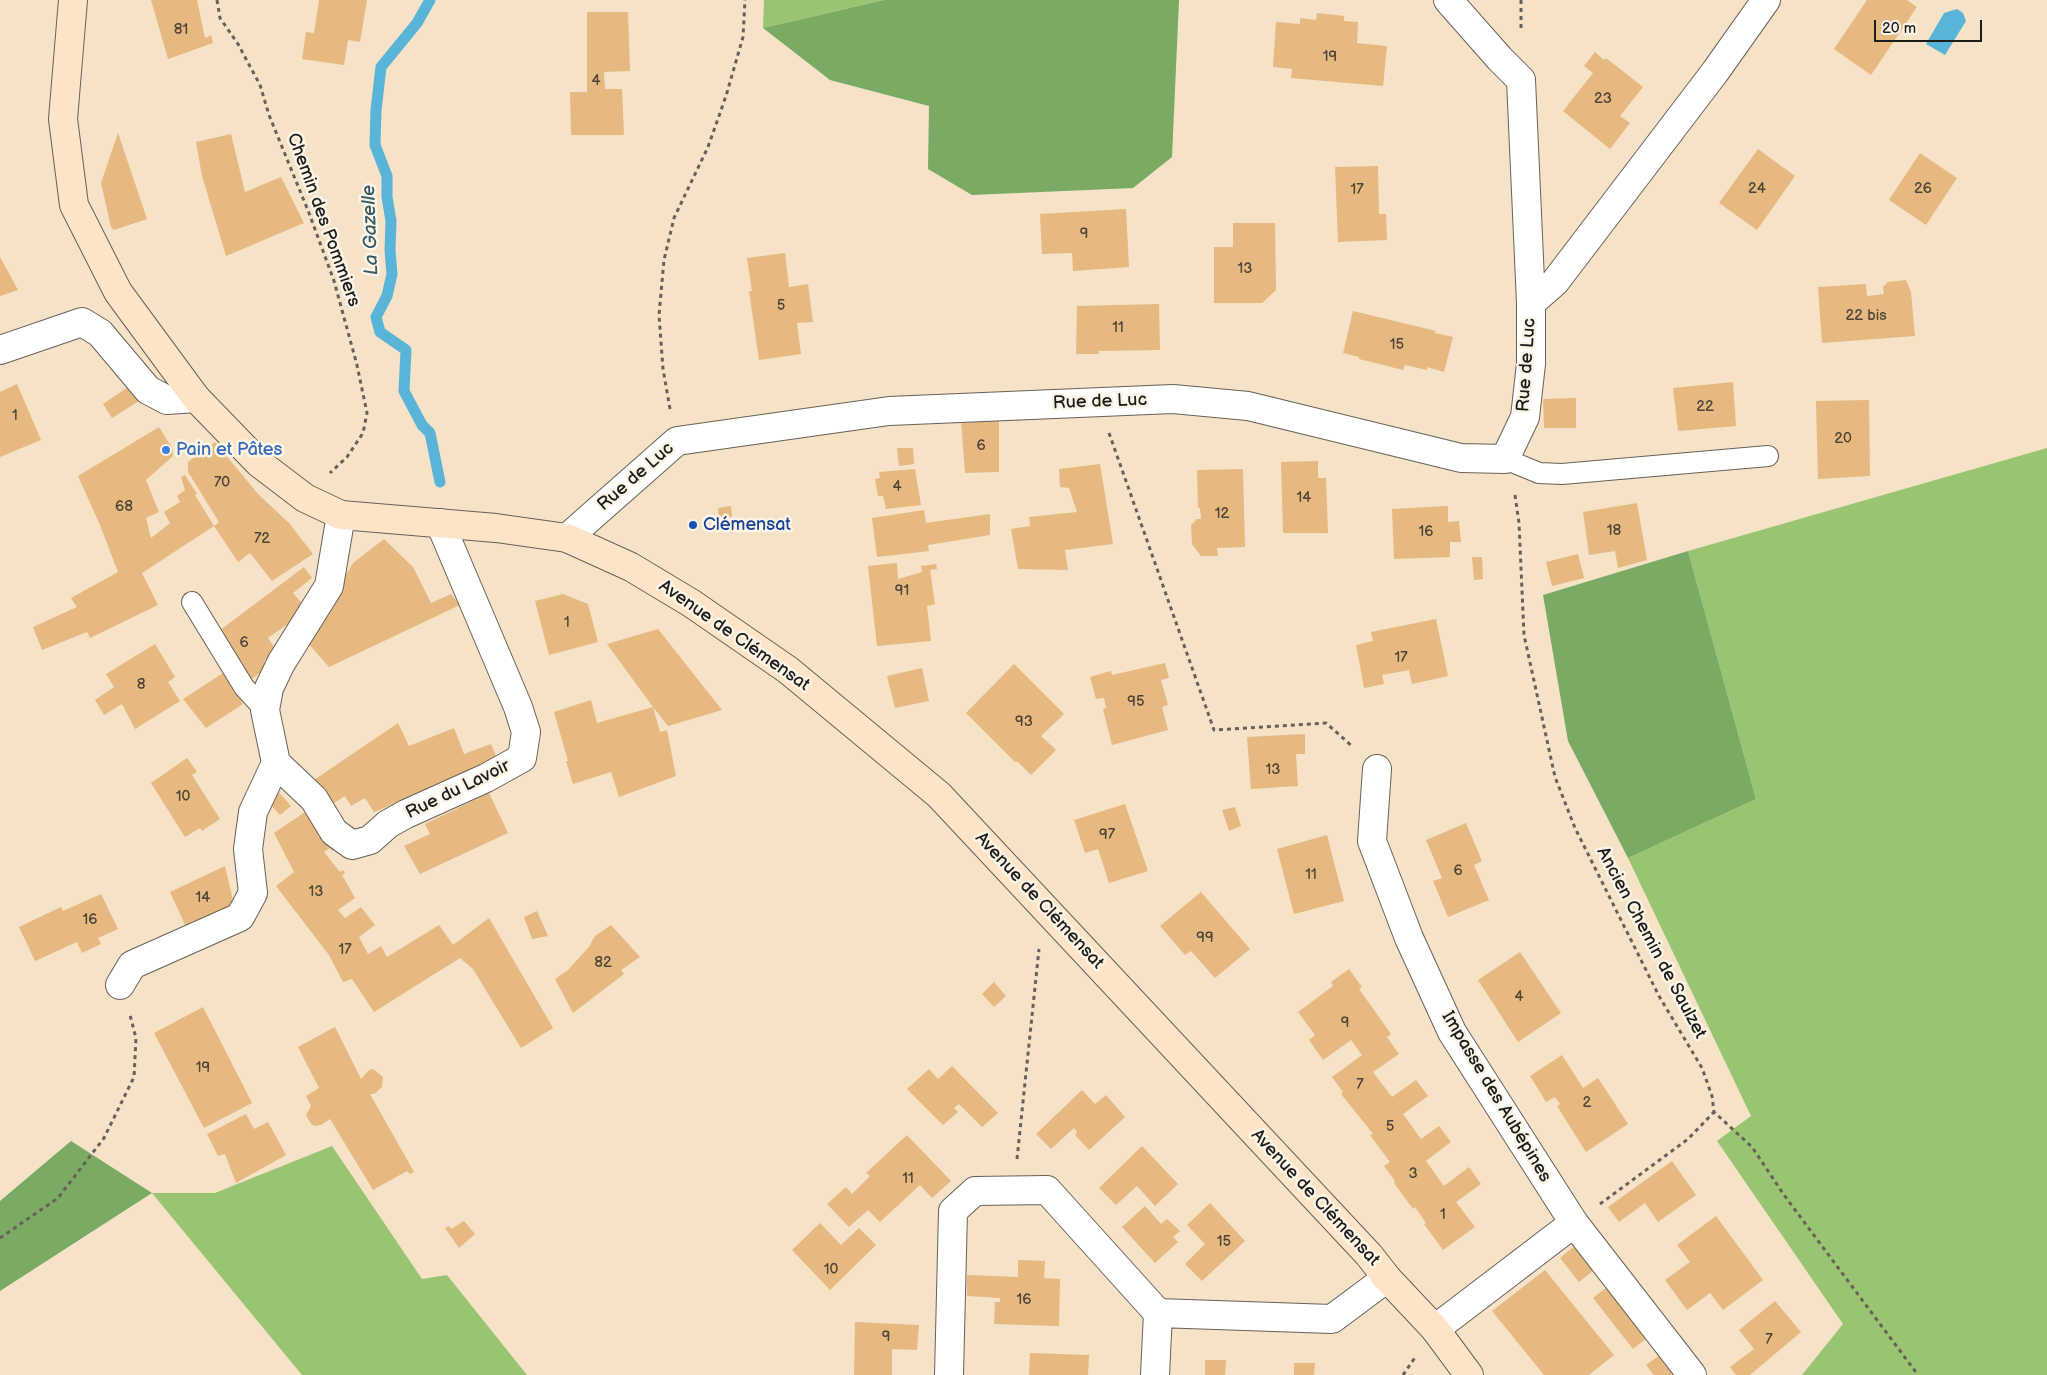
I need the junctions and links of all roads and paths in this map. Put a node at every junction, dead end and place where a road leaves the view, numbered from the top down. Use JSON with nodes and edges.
{"nodes":[{"id":1,"x":73,"y":0,"type":"edge"},
{"id":2,"x":217,"y":0,"type":"edge"},
{"id":3,"x":745,"y":0,"type":"edge"},
{"id":4,"x":1448,"y":0,"type":"edge"},
{"id":5,"x":1766,"y":0,"type":"edge"},
{"id":6,"x":1531,"y":303,"type":"junction"},
{"id":7,"x":0,"y":350,"type":"edge"},
{"id":8,"x":196,"y":398,"type":"junction"},
{"id":9,"x":1098,"y":402,"type":"junction"},
{"id":10,"x":677,"y":441,"type":"junction"},
{"id":11,"x":1768,"y":456,"type":"dead end"},
{"id":12,"x":1505,"y":459,"type":"junction"},
{"id":13,"x":305,"y":498,"type":"junction"},
{"id":14,"x":342,"y":515,"type":"junction"},
{"id":15,"x":440,"y":523,"type":"junction"},
{"id":16,"x":567,"y":538,"type":"junction"},
{"id":17,"x":192,"y":602,"type":"dead end"},
{"id":18,"x":265,"y":710,"type":"junction"},
{"id":19,"x":276,"y":763,"type":"junction"},
{"id":20,"x":1377,"y":769,"type":"joint"},
{"id":21,"x":1047,"y":909,"type":"junction"},
{"id":22,"x":120,"y":985,"type":"joint"},
{"id":23,"x":1714,"y":1112,"type":"junction"},
{"id":24,"x":1014,"y":1191,"type":"junction"},
{"id":25,"x":1574,"y":1223,"type":"junction"},
{"id":26,"x":0,"y":1238,"type":"edge"},
{"id":27,"x":1387,"y":1278,"type":"junction"},
{"id":28,"x":1158,"y":1312,"type":"junction"},
{"id":29,"x":1435,"y":1329,"type":"junction"},
{"id":30,"x":949,"y":1375,"type":"edge"},
{"id":31,"x":1155,"y":1375,"type":"edge"},
{"id":32,"x":1470,"y":1375,"type":"edge"},
{"id":33,"x":1692,"y":1375,"type":"edge"},
{"id":34,"x":1918,"y":1375,"type":"edge"}],
"edges":[{"from":1,"to":8,"type":"main road","name":"Avenue de Clémensat"},
{"from":2,"to":13,"type":"path","name":"Chemin des Pommiers"},
{"from":3,"to":10,"type":"path"},
{"from":4,"to":6,"type":"street","name":"Rue de Luc"},
{"from":5,"to":6,"type":"street","name":"Rue de Luc"},
{"from":6,"to":12,"type":"street","name":"Rue de Luc"},
{"from":7,"to":8,"type":"street"},
{"from":8,"to":13,"type":"main road","name":"Avenue de Clémensat"},
{"from":9,"to":10,"type":"street","name":"Rue de Luc"},
{"from":9,"to":12,"type":"street","name":"Rue de Luc"},
{"from":9,"to":20,"type":"path"},
{"from":10,"to":16,"type":"street","name":"Rue de Luc"},
{"from":11,"to":12,"type":"lane"},
{"from":12,"to":23,"type":"path","name":"Ancien Chemin de Saulzet"},
{"from":13,"to":14,"type":"main road","name":"Avenue de Clémensat"},
{"from":14,"to":15,"type":"main road","name":"Avenue de Clémensat"},
{"from":14,"to":18,"type":"street"},
{"from":15,"to":16,"type":"main road","name":"Avenue de Clémensat"},
{"from":15,"to":19,"type":"street","name":"Rue du Lavoir"},
{"from":16,"to":21,"type":"main road","name":"Avenue de Clémensat"},
{"from":17,"to":18,"type":"lane"},
{"from":18,"to":19,"type":"street"},
{"from":19,"to":22,"type":"street"},
{"from":20,"to":25,"type":"street","name":"Impasse des Aubépines"},
{"from":21,"to":24,"type":"path"},
{"from":21,"to":27,"type":"main road","name":"Avenue de Clémensat"},
{"from":22,"to":26,"type":"path"},
{"from":23,"to":25,"type":"path"},
{"from":23,"to":34,"type":"path"},
{"from":24,"to":28,"type":"street"},
{"from":24,"to":30,"type":"street"},
{"from":25,"to":29,"type":"street"},
{"from":25,"to":33,"type":"street","name":"Impasse des Aubépines"},
{"from":27,"to":28,"type":"street"},
{"from":27,"to":29,"type":"main road","name":"Avenue de Clémensat"},
{"from":28,"to":31,"type":"street"},
{"from":29,"to":32,"type":"main road","name":"Avenue de Clémensat"}]}
